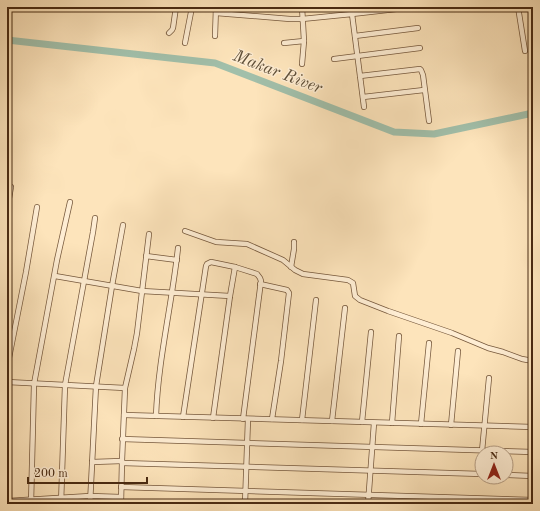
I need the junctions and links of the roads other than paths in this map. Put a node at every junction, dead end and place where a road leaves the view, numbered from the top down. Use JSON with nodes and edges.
{"nodes":[{"id":1,"x":176,"y":7,"type":"edge"},
{"id":2,"x":192,"y":7,"type":"edge"},
{"id":3,"x":216,"y":7,"type":"edge"},
{"id":4,"x":302,"y":7,"type":"edge"},
{"id":5,"x":351,"y":7,"type":"edge"},
{"id":6,"x":414,"y":7,"type":"edge"},
{"id":7,"x":518,"y":7,"type":"edge"},
{"id":8,"x":216,"y":13,"type":"junction"},
{"id":9,"x":352,"y":14,"type":"junction"},
{"id":10,"x":302,"y":20,"type":"junction"},
{"id":11,"x":418,"y":28,"type":"dead end"},
{"id":12,"x":169,"y":33,"type":"dead end"},
{"id":13,"x":215,"y":36,"type":"dead end"},
{"id":14,"x":355,"y":36,"type":"junction"},
{"id":15,"x":304,"y":41,"type":"junction"},
{"id":16,"x":185,"y":42,"type":"dead end"},
{"id":17,"x":284,"y":43,"type":"dead end"},
{"id":18,"x":420,"y":48,"type":"dead end"},
{"id":19,"x":525,"y":50,"type":"dead end"},
{"id":20,"x":357,"y":56,"type":"junction"},
{"id":21,"x":334,"y":59,"type":"dead end"},
{"id":22,"x":302,"y":64,"type":"dead end"},
{"id":23,"x":360,"y":76,"type":"junction"},
{"id":24,"x":424,"y":90,"type":"junction"},
{"id":25,"x":363,"y":96,"type":"junction"},
{"id":26,"x":364,"y":106,"type":"dead end"},
{"id":27,"x":429,"y":121,"type":"dead end"},
{"id":28,"x":11,"y":187,"type":"dead end"},
{"id":29,"x":70,"y":202,"type":"dead end"},
{"id":30,"x":37,"y":207,"type":"dead end"},
{"id":31,"x":7,"y":210,"type":"edge"},
{"id":32,"x":95,"y":218,"type":"dead end"},
{"id":33,"x":123,"y":225,"type":"dead end"},
{"id":34,"x":185,"y":231,"type":"dead end"},
{"id":35,"x":149,"y":234,"type":"dead end"},
{"id":36,"x":294,"y":242,"type":"dead end"},
{"id":37,"x":178,"y":248,"type":"dead end"},
{"id":38,"x":146,"y":256,"type":"junction"},
{"id":39,"x":177,"y":260,"type":"junction"},
{"id":40,"x":291,"y":267,"type":"junction"},
{"id":41,"x":235,"y":268,"type":"junction"},
{"id":42,"x":55,"y":276,"type":"junction"},
{"id":43,"x":83,"y":281,"type":"junction"},
{"id":44,"x":260,"y":284,"type":"junction"},
{"id":45,"x":112,"y":286,"type":"junction"},
{"id":46,"x":142,"y":291,"type":"junction"},
{"id":47,"x":172,"y":293,"type":"junction"},
{"id":48,"x":202,"y":294,"type":"junction"},
{"id":49,"x":230,"y":296,"type":"junction"},
{"id":50,"x":316,"y":300,"type":"dead end"},
{"id":51,"x":345,"y":308,"type":"dead end"},
{"id":52,"x":371,"y":332,"type":"dead end"},
{"id":53,"x":399,"y":336,"type":"dead end"},
{"id":54,"x":429,"y":343,"type":"dead end"},
{"id":55,"x":458,"y":351,"type":"dead end"},
{"id":56,"x":533,"y":361,"type":"edge"},
{"id":57,"x":7,"y":368,"type":"edge"},
{"id":58,"x":489,"y":378,"type":"dead end"},
{"id":59,"x":7,"y":382,"type":"edge"},
{"id":60,"x":34,"y":384,"type":"junction"},
{"id":61,"x":65,"y":385,"type":"junction"},
{"id":62,"x":96,"y":386,"type":"junction"},
{"id":63,"x":125,"y":388,"type":"junction"},
{"id":64,"x":124,"y":415,"type":"junction"},
{"id":65,"x":156,"y":416,"type":"junction"},
{"id":66,"x":183,"y":417,"type":"junction"},
{"id":67,"x":212,"y":418,"type":"junction"},
{"id":68,"x":246,"y":419,"type":"junction"},
{"id":69,"x":272,"y":419,"type":"junction"},
{"id":70,"x":302,"y":420,"type":"junction"},
{"id":71,"x":332,"y":421,"type":"junction"},
{"id":72,"x":362,"y":422,"type":"junction"},
{"id":73,"x":374,"y":422,"type":"junction"},
{"id":74,"x":392,"y":423,"type":"junction"},
{"id":75,"x":421,"y":424,"type":"junction"},
{"id":76,"x":451,"y":424,"type":"junction"},
{"id":77,"x":484,"y":426,"type":"junction"},
{"id":78,"x":533,"y":427,"type":"edge"},
{"id":79,"x":122,"y":439,"type":"junction"},
{"id":80,"x":247,"y":443,"type":"junction"},
{"id":81,"x":482,"y":445,"type":"edge"},
{"id":82,"x":372,"y":447,"type":"junction"},
{"id":83,"x":474,"y":451,"type":"edge"},
{"id":84,"x":514,"y":452,"type":"edge"},
{"id":85,"x":533,"y":452,"type":"edge"},
{"id":86,"x":92,"y":462,"type":"junction"},
{"id":87,"x":122,"y":462,"type":"junction"},
{"id":88,"x":246,"y":467,"type":"junction"},
{"id":89,"x":370,"y":471,"type":"junction"},
{"id":90,"x":474,"y":474,"type":"edge"},
{"id":91,"x":514,"y":475,"type":"edge"},
{"id":92,"x":533,"y":476,"type":"edge"},
{"id":93,"x":121,"y":486,"type":"junction"},
{"id":94,"x":246,"y":491,"type":"junction"},
{"id":95,"x":368,"y":495,"type":"junction"},
{"id":96,"x":90,"y":496,"type":"junction"},
{"id":97,"x":121,"y":497,"type":"junction"},
{"id":98,"x":61,"y":498,"type":"junction"},
{"id":99,"x":533,"y":500,"type":"edge"},
{"id":100,"x":7,"y":501,"type":"edge"},
{"id":101,"x":31,"y":502,"type":"edge"},
{"id":102,"x":61,"y":504,"type":"edge"},
{"id":103,"x":90,"y":504,"type":"edge"},
{"id":104,"x":121,"y":504,"type":"edge"},
{"id":105,"x":245,"y":504,"type":"edge"},
{"id":106,"x":368,"y":504,"type":"edge"}],
"edges":[{"from":1,"to":12,"type":"street"},
{"from":2,"to":16,"type":"street"},
{"from":3,"to":8,"type":"street"},
{"from":4,"to":10,"type":"street"},
{"from":5,"to":9,"type":"street"},
{"from":6,"to":9,"type":"street"},
{"from":7,"to":19,"type":"street"},
{"from":8,"to":10,"type":"street"},
{"from":8,"to":13,"type":"street"},
{"from":9,"to":10,"type":"street"},
{"from":9,"to":14,"type":"street"},
{"from":10,"to":15,"type":"street"},
{"from":11,"to":14,"type":"street"},
{"from":14,"to":20,"type":"street"},
{"from":15,"to":17,"type":"street"},
{"from":15,"to":22,"type":"street"},
{"from":18,"to":20,"type":"street"},
{"from":20,"to":21,"type":"street"},
{"from":20,"to":23,"type":"street"},
{"from":23,"to":24,"type":"street"},
{"from":23,"to":25,"type":"street"},
{"from":24,"to":25,"type":"street"},
{"from":24,"to":27,"type":"street"},
{"from":25,"to":26,"type":"street"},
{"from":28,"to":31,"type":"street"},
{"from":29,"to":42,"type":"street"},
{"from":30,"to":57,"type":"street"},
{"from":32,"to":43,"type":"street"},
{"from":33,"to":45,"type":"street"},
{"from":34,"to":40,"type":"street"},
{"from":35,"to":38,"type":"street"},
{"from":36,"to":40,"type":"street"},
{"from":37,"to":39,"type":"street"},
{"from":38,"to":39,"type":"street"},
{"from":38,"to":46,"type":"street"},
{"from":39,"to":47,"type":"street"},
{"from":40,"to":56,"type":"street"},
{"from":41,"to":44,"type":"street"},
{"from":41,"to":48,"type":"street"},
{"from":41,"to":49,"type":"street"},
{"from":42,"to":43,"type":"street"},
{"from":42,"to":60,"type":"street"},
{"from":43,"to":45,"type":"street"},
{"from":43,"to":61,"type":"street"},
{"from":44,"to":68,"type":"street"},
{"from":44,"to":69,"type":"street"},
{"from":45,"to":46,"type":"street"},
{"from":45,"to":62,"type":"street"},
{"from":46,"to":47,"type":"street"},
{"from":46,"to":63,"type":"street"},
{"from":47,"to":48,"type":"street"},
{"from":47,"to":65,"type":"street"},
{"from":48,"to":49,"type":"street"},
{"from":48,"to":66,"type":"street"},
{"from":49,"to":67,"type":"street"},
{"from":50,"to":70,"type":"street"},
{"from":51,"to":71,"type":"street"},
{"from":52,"to":72,"type":"street"},
{"from":53,"to":74,"type":"street"},
{"from":54,"to":75,"type":"street"},
{"from":55,"to":76,"type":"street"},
{"from":58,"to":77,"type":"street"},
{"from":59,"to":60,"type":"street"},
{"from":60,"to":61,"type":"street"},
{"from":60,"to":101,"type":"street"},
{"from":61,"to":62,"type":"street"},
{"from":61,"to":98,"type":"street"},
{"from":62,"to":63,"type":"street"},
{"from":62,"to":86,"type":"street"},
{"from":63,"to":64,"type":"street"},
{"from":64,"to":65,"type":"street"},
{"from":64,"to":79,"type":"street"},
{"from":65,"to":66,"type":"street"},
{"from":66,"to":67,"type":"street"},
{"from":67,"to":68,"type":"street"},
{"from":68,"to":69,"type":"street"},
{"from":68,"to":80,"type":"street"},
{"from":69,"to":70,"type":"street"},
{"from":70,"to":71,"type":"street"},
{"from":71,"to":72,"type":"street"},
{"from":72,"to":73,"type":"street"},
{"from":73,"to":74,"type":"street"},
{"from":73,"to":82,"type":"street"},
{"from":74,"to":75,"type":"street"},
{"from":75,"to":76,"type":"street"},
{"from":76,"to":77,"type":"street"},
{"from":77,"to":78,"type":"street"},
{"from":77,"to":81,"type":"street"},
{"from":79,"to":80,"type":"street"},
{"from":79,"to":87,"type":"street"},
{"from":80,"to":82,"type":"street"},
{"from":80,"to":88,"type":"street"},
{"from":82,"to":83,"type":"street"},
{"from":82,"to":89,"type":"street"},
{"from":84,"to":85,"type":"street"},
{"from":86,"to":87,"type":"street"},
{"from":86,"to":96,"type":"street"},
{"from":87,"to":88,"type":"street"},
{"from":87,"to":93,"type":"street"},
{"from":88,"to":89,"type":"street"},
{"from":88,"to":94,"type":"street"},
{"from":89,"to":90,"type":"street"},
{"from":89,"to":95,"type":"street"},
{"from":91,"to":92,"type":"street"},
{"from":93,"to":94,"type":"street"},
{"from":93,"to":97,"type":"street"},
{"from":94,"to":95,"type":"street"},
{"from":94,"to":105,"type":"street"},
{"from":95,"to":99,"type":"street"},
{"from":95,"to":106,"type":"street"},
{"from":96,"to":97,"type":"street"},
{"from":96,"to":98,"type":"street"},
{"from":96,"to":103,"type":"street"},
{"from":97,"to":104,"type":"street"},
{"from":98,"to":101,"type":"street"},
{"from":98,"to":102,"type":"street"},
{"from":100,"to":101,"type":"street"}]}
